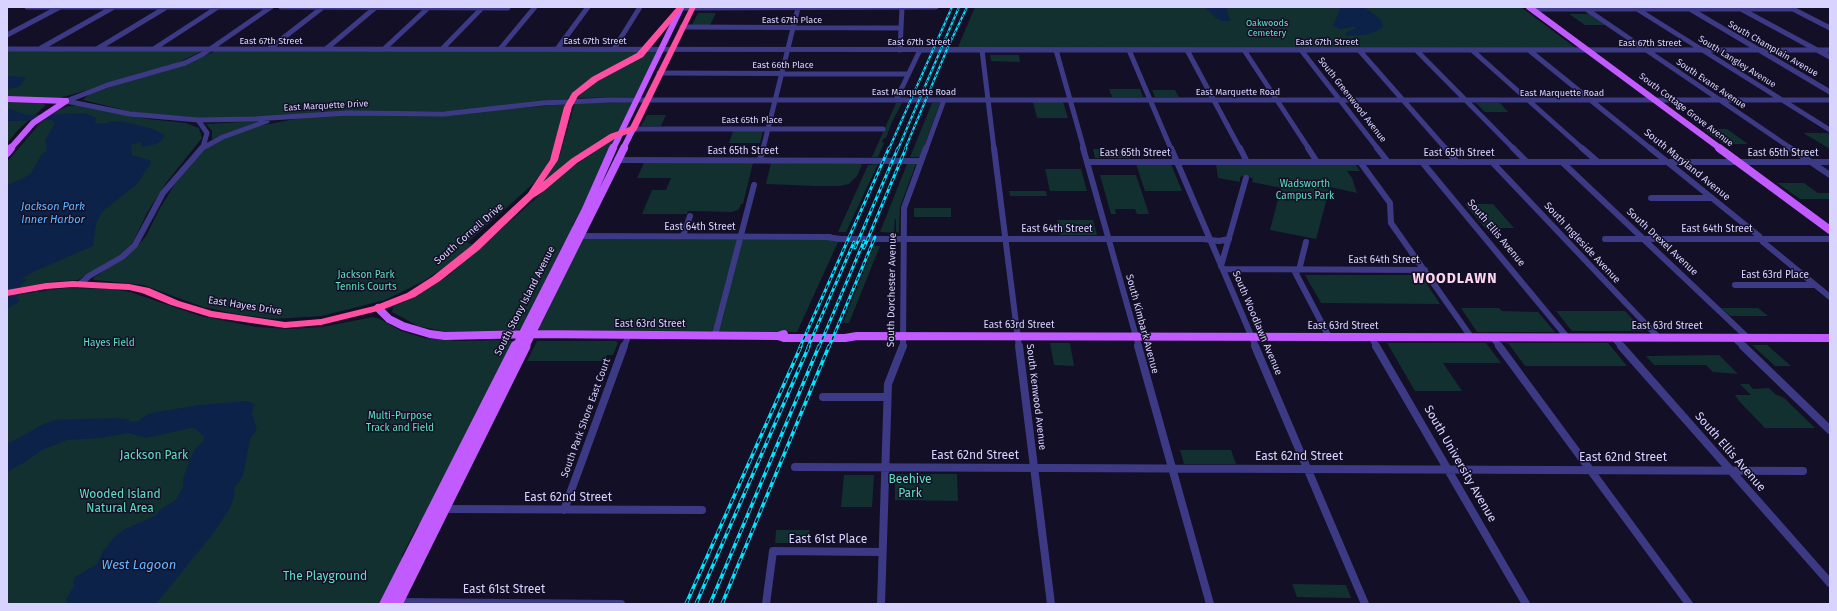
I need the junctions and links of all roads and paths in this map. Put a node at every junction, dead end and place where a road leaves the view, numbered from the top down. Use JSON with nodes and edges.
{"nodes":[{"id":1,"x":27,"y":7,"type":"edge"},
{"id":2,"x":61,"y":7,"type":"edge"},
{"id":3,"x":114,"y":7,"type":"edge"},
{"id":4,"x":166,"y":7,"type":"edge"},
{"id":5,"x":218,"y":7,"type":"edge"},
{"id":6,"x":271,"y":7,"type":"edge"},
{"id":7,"x":281,"y":7,"type":"edge"},
{"id":8,"x":323,"y":7,"type":"edge"},
{"id":9,"x":376,"y":7,"type":"edge"},
{"id":10,"x":429,"y":7,"type":"edge"},
{"id":11,"x":482,"y":7,"type":"edge"},
{"id":12,"x":535,"y":7,"type":"edge"},
{"id":13,"x":588,"y":7,"type":"edge"},
{"id":14,"x":640,"y":7,"type":"edge"},
{"id":15,"x":681,"y":7,"type":"edge"},
{"id":16,"x":693,"y":7,"type":"edge"},
{"id":17,"x":768,"y":7,"type":"edge"},
{"id":18,"x":835,"y":7,"type":"edge"},
{"id":19,"x":936,"y":7,"type":"edge"},
{"id":20,"x":508,"y":8,"type":"edge"},
{"id":21,"x":798,"y":8,"type":"edge"},
{"id":22,"x":902,"y":8,"type":"edge"},
{"id":23,"x":1530,"y":8,"type":"edge"},
{"id":24,"x":1584,"y":8,"type":"edge"},
{"id":25,"x":1636,"y":8,"type":"edge"},
{"id":26,"x":1688,"y":8,"type":"edge"},
{"id":27,"x":1739,"y":8,"type":"edge"},
{"id":28,"x":1791,"y":8,"type":"edge"},
{"id":29,"x":682,"y":27,"type":"junction"},
{"id":30,"x":792,"y":28,"type":"junction"},
{"id":31,"x":901,"y":28,"type":"junction"},
{"id":32,"x":1830,"y":28,"type":"edge"},
{"id":33,"x":7,"y":36,"type":"edge"},
{"id":34,"x":7,"y":49,"type":"edge"},
{"id":35,"x":40,"y":49,"type":"junction"},
{"id":36,"x":96,"y":49,"type":"junction"},
{"id":37,"x":154,"y":49,"type":"junction"},
{"id":38,"x":211,"y":49,"type":"junction"},
{"id":39,"x":269,"y":49,"type":"junction"},
{"id":40,"x":326,"y":49,"type":"junction"},
{"id":41,"x":384,"y":49,"type":"junction"},
{"id":42,"x":442,"y":49,"type":"junction"},
{"id":43,"x":500,"y":49,"type":"junction"},
{"id":44,"x":557,"y":49,"type":"junction"},
{"id":45,"x":614,"y":49,"type":"junction"},
{"id":46,"x":646,"y":49,"type":"junction"},
{"id":47,"x":662,"y":49,"type":"junction"},
{"id":48,"x":671,"y":49,"type":"junction"},
{"id":49,"x":788,"y":49,"type":"junction"},
{"id":50,"x":900,"y":50,"type":"junction"},
{"id":51,"x":920,"y":50,"type":"junction"},
{"id":52,"x":982,"y":50,"type":"junction"},
{"id":53,"x":1056,"y":50,"type":"junction"},
{"id":54,"x":1129,"y":50,"type":"junction"},
{"id":55,"x":1187,"y":50,"type":"junction"},
{"id":56,"x":1244,"y":50,"type":"junction"},
{"id":57,"x":1301,"y":50,"type":"junction"},
{"id":58,"x":1359,"y":50,"type":"junction"},
{"id":59,"x":1416,"y":50,"type":"junction"},
{"id":60,"x":1704,"y":50,"type":"junction"},
{"id":61,"x":1760,"y":50,"type":"junction"},
{"id":62,"x":1816,"y":50,"type":"junction"},
{"id":63,"x":1830,"y":50,"type":"edge"},
{"id":64,"x":1473,"y":51,"type":"junction"},
{"id":65,"x":1530,"y":51,"type":"junction"},
{"id":66,"x":1588,"y":51,"type":"junction"},
{"id":67,"x":1647,"y":51,"type":"junction"},
{"id":68,"x":1830,"y":57,"type":"edge"},
{"id":69,"x":659,"y":73,"type":"junction"},
{"id":70,"x":782,"y":73,"type":"junction"},
{"id":71,"x":908,"y":74,"type":"junction"},
{"id":72,"x":1830,"y":92,"type":"edge"},
{"id":73,"x":7,"y":99,"type":"edge"},
{"id":74,"x":637,"y":99,"type":"junction"},
{"id":75,"x":646,"y":100,"type":"junction"},
{"id":76,"x":775,"y":100,"type":"junction"},
{"id":77,"x":896,"y":100,"type":"junction"},
{"id":78,"x":944,"y":100,"type":"junction"},
{"id":79,"x":989,"y":100,"type":"junction"},
{"id":80,"x":1070,"y":100,"type":"junction"},
{"id":81,"x":1150,"y":100,"type":"junction"},
{"id":82,"x":1214,"y":100,"type":"junction"},
{"id":83,"x":1277,"y":100,"type":"junction"},
{"id":84,"x":1340,"y":100,"type":"junction"},
{"id":85,"x":1403,"y":100,"type":"junction"},
{"id":86,"x":1830,"y":100,"type":"edge"},
{"id":87,"x":571,"y":101,"type":"junction"},
{"id":88,"x":1466,"y":101,"type":"junction"},
{"id":89,"x":1530,"y":101,"type":"junction"},
{"id":90,"x":1592,"y":101,"type":"junction"},
{"id":91,"x":1656,"y":101,"type":"junction"},
{"id":92,"x":1721,"y":101,"type":"junction"},
{"id":93,"x":1783,"y":101,"type":"junction"},
{"id":94,"x":66,"y":102,"type":"junction"},
{"id":95,"x":273,"y":118,"type":"junction"},
{"id":96,"x":198,"y":120,"type":"junction"},
{"id":97,"x":633,"y":128,"type":"junction"},
{"id":98,"x":768,"y":129,"type":"junction"},
{"id":99,"x":883,"y":129,"type":"dead end"},
{"id":100,"x":1830,"y":130,"type":"edge"},
{"id":101,"x":621,"y":131,"type":"junction"},
{"id":102,"x":203,"y":147,"type":"junction"},
{"id":103,"x":7,"y":153,"type":"edge"},
{"id":104,"x":617,"y":160,"type":"junction"},
{"id":105,"x":760,"y":160,"type":"junction"},
{"id":106,"x":921,"y":161,"type":"junction"},
{"id":107,"x":1088,"y":162,"type":"junction"},
{"id":108,"x":1177,"y":162,"type":"junction"},
{"id":109,"x":1247,"y":162,"type":"junction"},
{"id":110,"x":1317,"y":162,"type":"junction"},
{"id":111,"x":1360,"y":162,"type":"junction"},
{"id":112,"x":1388,"y":162,"type":"junction"},
{"id":113,"x":1422,"y":162,"type":"junction"},
{"id":114,"x":1457,"y":162,"type":"junction"},
{"id":115,"x":1492,"y":162,"type":"junction"},
{"id":116,"x":1527,"y":162,"type":"junction"},
{"id":117,"x":1562,"y":162,"type":"junction"},
{"id":118,"x":1598,"y":162,"type":"junction"},
{"id":119,"x":1667,"y":162,"type":"junction"},
{"id":120,"x":1738,"y":162,"type":"junction"},
{"id":121,"x":1811,"y":162,"type":"junction"},
{"id":122,"x":1830,"y":162,"type":"edge"},
{"id":123,"x":1830,"y":175,"type":"edge"},
{"id":124,"x":1246,"y":178,"type":"dead end"},
{"id":125,"x":754,"y":185,"type":"dead end"},
{"id":126,"x":530,"y":196,"type":"junction"},
{"id":127,"x":1652,"y":198,"type":"dead end"},
{"id":128,"x":1712,"y":198,"type":"junction"},
{"id":129,"x":690,"y":216,"type":"dead end"},
{"id":130,"x":1830,"y":230,"type":"edge"},
{"id":131,"x":576,"y":236,"type":"junction"},
{"id":132,"x":683,"y":236,"type":"junction"},
{"id":133,"x":740,"y":237,"type":"junction"},
{"id":134,"x":904,"y":238,"type":"junction"},
{"id":135,"x":1006,"y":238,"type":"junction"},
{"id":136,"x":1108,"y":239,"type":"junction"},
{"id":137,"x":1229,"y":239,"type":"junction"},
{"id":138,"x":1605,"y":239,"type":"dead end"},
{"id":139,"x":1644,"y":239,"type":"junction"},
{"id":140,"x":1760,"y":239,"type":"junction"},
{"id":141,"x":1830,"y":239,"type":"edge"},
{"id":142,"x":1210,"y":240,"type":"junction"},
{"id":143,"x":1306,"y":242,"type":"dead end"},
{"id":144,"x":1222,"y":268,"type":"junction"},
{"id":145,"x":1297,"y":270,"type":"junction"},
{"id":146,"x":1425,"y":270,"type":"junction"},
{"id":147,"x":80,"y":284,"type":"junction"},
{"id":148,"x":1735,"y":285,"type":"dead end"},
{"id":149,"x":1815,"y":285,"type":"junction"},
{"id":150,"x":7,"y":292,"type":"edge"},
{"id":151,"x":1830,"y":297,"type":"edge"},
{"id":152,"x":378,"y":308,"type":"junction"},
{"id":153,"x":527,"y":334,"type":"junction"},
{"id":154,"x":629,"y":334,"type":"junction"},
{"id":155,"x":715,"y":335,"type":"junction"},
{"id":156,"x":904,"y":336,"type":"junction"},
{"id":157,"x":1017,"y":336,"type":"junction"},
{"id":158,"x":1135,"y":336,"type":"junction"},
{"id":159,"x":1251,"y":337,"type":"junction"},
{"id":160,"x":1329,"y":337,"type":"junction"},
{"id":161,"x":1371,"y":337,"type":"junction"},
{"id":162,"x":1471,"y":337,"type":"junction"},
{"id":163,"x":1492,"y":337,"type":"junction"},
{"id":164,"x":1567,"y":337,"type":"junction"},
{"id":165,"x":1613,"y":337,"type":"junction"},
{"id":166,"x":1658,"y":338,"type":"junction"},
{"id":167,"x":1734,"y":338,"type":"junction"},
{"id":168,"x":1748,"y":338,"type":"junction"},
{"id":169,"x":1830,"y":338,"type":"edge"},
{"id":170,"x":823,"y":397,"type":"dead end"},
{"id":171,"x":887,"y":397,"type":"junction"},
{"id":172,"x":1830,"y":430,"type":"edge"},
{"id":173,"x":795,"y":467,"type":"dead end"},
{"id":174,"x":886,"y":468,"type":"junction"},
{"id":175,"x":1034,"y":468,"type":"junction"},
{"id":176,"x":1171,"y":469,"type":"junction"},
{"id":177,"x":1308,"y":470,"type":"junction"},
{"id":178,"x":1450,"y":470,"type":"junction"},
{"id":179,"x":1590,"y":470,"type":"junction"},
{"id":180,"x":1730,"y":470,"type":"junction"},
{"id":181,"x":1803,"y":471,"type":"dead end"},
{"id":182,"x":439,"y":509,"type":"junction"},
{"id":183,"x":564,"y":510,"type":"junction"},
{"id":184,"x":702,"y":510,"type":"dead end"},
{"id":185,"x":882,"y":552,"type":"junction"},
{"id":186,"x":1830,"y":583,"type":"edge"},
{"id":187,"x":391,"y":603,"type":"edge"},
{"id":188,"x":553,"y":604,"type":"edge"},
{"id":189,"x":621,"y":604,"type":"edge"},
{"id":190,"x":766,"y":604,"type":"edge"},
{"id":191,"x":881,"y":604,"type":"edge"},
{"id":192,"x":1051,"y":604,"type":"edge"},
{"id":193,"x":1210,"y":604,"type":"edge"},
{"id":194,"x":1365,"y":604,"type":"edge"},
{"id":195,"x":1526,"y":604,"type":"edge"},
{"id":196,"x":1689,"y":604,"type":"edge"}],
"edges":[{"from":1,"to":2,"type":"street"},
{"from":2,"to":3,"type":"street"},
{"from":2,"to":33,"type":"street"},
{"from":3,"to":4,"type":"street"},
{"from":3,"to":35,"type":"street"},
{"from":4,"to":5,"type":"street"},
{"from":4,"to":36,"type":"street"},
{"from":5,"to":6,"type":"street"},
{"from":5,"to":37,"type":"street"},
{"from":6,"to":38,"type":"street"},
{"from":7,"to":8,"type":"street"},
{"from":8,"to":9,"type":"street"},
{"from":8,"to":39,"type":"street"},
{"from":9,"to":10,"type":"street"},
{"from":9,"to":40,"type":"street"},
{"from":10,"to":11,"type":"street"},
{"from":10,"to":41,"type":"street"},
{"from":11,"to":20,"type":"street"},
{"from":11,"to":42,"type":"street"},
{"from":12,"to":43,"type":"street"},
{"from":13,"to":44,"type":"street"},
{"from":14,"to":45,"type":"street"},
{"from":15,"to":16,"type":"street"},
{"from":15,"to":46,"type":"highway","name":"South Cornell Drive"},
{"from":15,"to":47,"type":"main road","name":"South Stony Island Avenue"},
{"from":16,"to":17,"type":"street"},
{"from":16,"to":29,"type":"highway","name":"South Stony Island Avenue"},
{"from":17,"to":21,"type":"street"},
{"from":18,"to":21,"type":"street"},
{"from":18,"to":22,"type":"street"},
{"from":19,"to":22,"type":"street"},
{"from":21,"to":30,"type":"street"},
{"from":22,"to":31,"type":"street"},
{"from":23,"to":24,"type":"street"},
{"from":23,"to":66,"type":"main road","name":"South Cottage Grove Avenue"},
{"from":24,"to":25,"type":"street"},
{"from":24,"to":67,"type":"street","name":"South Evans Avenue"},
{"from":25,"to":26,"type":"street"},
{"from":25,"to":60,"type":"street","name":"South Langley Avenue"},
{"from":26,"to":27,"type":"street"},
{"from":26,"to":61,"type":"street","name":"South Champlain Avenue"},
{"from":27,"to":28,"type":"street"},
{"from":27,"to":62,"type":"street"},
{"from":28,"to":32,"type":"street"},
{"from":29,"to":30,"type":"street","name":"East 67th Place"},
{"from":29,"to":48,"type":"highway","name":"South Stony Island Avenue"},
{"from":30,"to":31,"type":"street","name":"East 67th Place"},
{"from":30,"to":49,"type":"street"},
{"from":31,"to":50,"type":"street"},
{"from":34,"to":35,"type":"street","name":"East 67th Street"},
{"from":35,"to":36,"type":"street","name":"East 67th Street"},
{"from":36,"to":37,"type":"street","name":"East 67th Street"},
{"from":37,"to":38,"type":"street","name":"East 67th Street"},
{"from":38,"to":39,"type":"street","name":"East 67th Street"},
{"from":38,"to":94,"type":"street"},
{"from":39,"to":40,"type":"street","name":"East 67th Street"},
{"from":40,"to":41,"type":"street","name":"East 67th Street"},
{"from":41,"to":42,"type":"street","name":"East 67th Street"},
{"from":42,"to":43,"type":"street","name":"East 67th Street"},
{"from":43,"to":44,"type":"street","name":"East 67th Street"},
{"from":44,"to":45,"type":"street","name":"East 67th Street"},
{"from":45,"to":46,"type":"street","name":"East 67th Street"},
{"from":46,"to":47,"type":"street","name":"East 67th Street"},
{"from":46,"to":87,"type":"highway","name":"South Cornell Drive"},
{"from":47,"to":48,"type":"street","name":"East 67th Street"},
{"from":47,"to":74,"type":"main road","name":"South Stony Island Avenue"},
{"from":48,"to":49,"type":"street","name":"East 67th Street"},
{"from":48,"to":69,"type":"highway","name":"South Stony Island Avenue"},
{"from":49,"to":50,"type":"street","name":"East 67th Street"},
{"from":49,"to":70,"type":"street"},
{"from":50,"to":51,"type":"street","name":"East 67th Street"},
{"from":51,"to":52,"type":"street","name":"East 67th Street"},
{"from":51,"to":71,"type":"street"},
{"from":52,"to":53,"type":"street","name":"East 67th Street"},
{"from":52,"to":79,"type":"street","name":"South Kenwood Avenue"},
{"from":53,"to":54,"type":"street","name":"East 67th Street"},
{"from":53,"to":80,"type":"street","name":"South Kimbark Avenue"},
{"from":54,"to":55,"type":"street","name":"East 67th Street"},
{"from":54,"to":81,"type":"street","name":"South Woodlawn Avenue"},
{"from":55,"to":56,"type":"street","name":"East 67th Street"},
{"from":55,"to":82,"type":"street"},
{"from":56,"to":57,"type":"street","name":"East 67th Street"},
{"from":56,"to":83,"type":"street"},
{"from":57,"to":58,"type":"street","name":"East 67th Street"},
{"from":57,"to":84,"type":"street","name":"South Greenwood Avenue"},
{"from":58,"to":59,"type":"street","name":"East 67th Street"},
{"from":58,"to":85,"type":"street"},
{"from":59,"to":64,"type":"street","name":"East 67th Street"},
{"from":59,"to":88,"type":"street"},
{"from":60,"to":61,"type":"street","name":"East 67th Street"},
{"from":60,"to":67,"type":"street","name":"East 67th Street"},
{"from":60,"to":93,"type":"street","name":"South Langley Avenue"},
{"from":61,"to":62,"type":"street","name":"East 67th Street"},
{"from":61,"to":72,"type":"street","name":"South Champlain Avenue"},
{"from":62,"to":63,"type":"street","name":"East 67th Street"},
{"from":62,"to":68,"type":"street"},
{"from":64,"to":65,"type":"street","name":"East 67th Street"},
{"from":64,"to":89,"type":"street"},
{"from":65,"to":66,"type":"street","name":"East 67th Street"},
{"from":65,"to":90,"type":"street","name":"South Maryland Avenue"},
{"from":66,"to":67,"type":"street","name":"East 67th Street"},
{"from":66,"to":91,"type":"main road","name":"South Cottage Grove Avenue"},
{"from":67,"to":92,"type":"street","name":"South Evans Avenue"},
{"from":69,"to":70,"type":"street","name":"East 66th Place"},
{"from":69,"to":75,"type":"highway","name":"South Stony Island Avenue"},
{"from":70,"to":71,"type":"street","name":"East 66th Place"},
{"from":70,"to":76,"type":"street"},
{"from":71,"to":77,"type":"street"},
{"from":73,"to":94,"type":"main road","name":"East Marquette Drive"},
{"from":74,"to":75,"type":"street","name":"East Marquette Drive"},
{"from":74,"to":87,"type":"street","name":"East Marquette Drive"},
{"from":74,"to":101,"type":"main road","name":"South Stony Island Avenue"},
{"from":75,"to":76,"type":"street","name":"East Marquette Road"},
{"from":75,"to":97,"type":"highway","name":"South Stony Island Avenue"},
{"from":76,"to":77,"type":"street","name":"East Marquette Road"},
{"from":76,"to":98,"type":"street"},
{"from":77,"to":78,"type":"street","name":"East Marquette Road"},
{"from":78,"to":79,"type":"street","name":"East Marquette Road"},
{"from":78,"to":106,"type":"street","name":"South Dorchester Avenue"},
{"from":79,"to":80,"type":"street","name":"East Marquette Road"},
{"from":79,"to":135,"type":"street","name":"South Kenwood Avenue"},
{"from":80,"to":81,"type":"street","name":"East Marquette Road"},
{"from":80,"to":107,"type":"street","name":"South Kimbark Avenue"},
{"from":81,"to":82,"type":"street","name":"East Marquette Road"},
{"from":81,"to":108,"type":"street","name":"South Woodlawn Avenue"},
{"from":82,"to":83,"type":"street","name":"East Marquette Road"},
{"from":82,"to":109,"type":"street"},
{"from":83,"to":84,"type":"street","name":"East Marquette Road"},
{"from":83,"to":110,"type":"street"},
{"from":84,"to":85,"type":"street","name":"East Marquette Road"},
{"from":84,"to":112,"type":"street","name":"South Greenwood Avenue"},
{"from":85,"to":88,"type":"street","name":"East Marquette Road"},
{"from":85,"to":114,"type":"street"},
{"from":86,"to":93,"type":"street","name":"East Marquette Road"},
{"from":87,"to":95,"type":"street","name":"East Marquette Drive"},
{"from":87,"to":126,"type":"highway","name":"South Cornell Drive"},
{"from":88,"to":89,"type":"street","name":"East Marquette Road"},
{"from":88,"to":116,"type":"street"},
{"from":89,"to":90,"type":"street","name":"East Marquette Road"},
{"from":89,"to":118,"type":"street"},
{"from":90,"to":91,"type":"street","name":"East Marquette Road"},
{"from":90,"to":119,"type":"street","name":"South Maryland Avenue"},
{"from":91,"to":92,"type":"street","name":"East Marquette Road"},
{"from":91,"to":120,"type":"main road","name":"South Cottage Grove Avenue"},
{"from":92,"to":93,"type":"street","name":"East Marquette Road"},
{"from":92,"to":121,"type":"street","name":"South Evans Avenue"},
{"from":93,"to":100,"type":"street","name":"South Langley Avenue"},
{"from":94,"to":96,"type":"street","name":"East Marquette Drive"},
{"from":94,"to":103,"type":"main road"},
{"from":95,"to":96,"type":"street","name":"East Marquette Drive"},
{"from":95,"to":102,"type":"street"},
{"from":96,"to":102,"type":"street"},
{"from":97,"to":98,"type":"street","name":"East 65th Place"},
{"from":97,"to":101,"type":"highway","name":"South Cornell Drive"},
{"from":97,"to":104,"type":"main road","name":"South Stony Island Avenue"},
{"from":98,"to":99,"type":"street","name":"East 65th Place"},
{"from":98,"to":105,"type":"street"},
{"from":101,"to":126,"type":"highway","name":"South Cornell Drive"},
{"from":101,"to":131,"type":"main road","name":"South Stony Island Avenue"},
{"from":102,"to":147,"type":"street"},
{"from":104,"to":105,"type":"street","name":"East 65th Street"},
{"from":104,"to":131,"type":"main road","name":"South Stony Island Avenue"},
{"from":105,"to":106,"type":"street","name":"East 65th Street"},
{"from":106,"to":134,"type":"street","name":"South Dorchester Avenue"},
{"from":107,"to":108,"type":"street","name":"East 65th Street"},
{"from":107,"to":136,"type":"street","name":"South Kimbark Avenue"},
{"from":108,"to":109,"type":"street","name":"East 65th Street"},
{"from":108,"to":142,"type":"street","name":"South Woodlawn Avenue"},
{"from":109,"to":110,"type":"street","name":"East 65th Street"},
{"from":110,"to":111,"type":"street","name":"East 65th Street"},
{"from":111,"to":112,"type":"street","name":"East 65th Street"},
{"from":111,"to":146,"type":"street"},
{"from":112,"to":113,"type":"street","name":"East 65th Street"},
{"from":113,"to":114,"type":"street","name":"East 65th Street"},
{"from":113,"to":164,"type":"street","name":"South Ellis Avenue"},
{"from":114,"to":115,"type":"street","name":"East 65th Street"},
{"from":115,"to":116,"type":"street","name":"East 65th Street"},
{"from":115,"to":166,"type":"street","name":"South Ingleside Avenue"},
{"from":116,"to":117,"type":"street","name":"East 65th Street"},
{"from":117,"to":118,"type":"street","name":"East 65th Street"},
{"from":117,"to":139,"type":"street","name":"South Drexel Avenue"},
{"from":118,"to":119,"type":"street","name":"East 65th Street"},
{"from":119,"to":120,"type":"street","name":"East 65th Street"},
{"from":119,"to":128,"type":"street","name":"South Maryland Avenue"},
{"from":120,"to":121,"type":"street","name":"East 65th Street"},
{"from":120,"to":130,"type":"main road","name":"South Cottage Grove Avenue"},
{"from":121,"to":122,"type":"street","name":"East 65th Street"},
{"from":121,"to":123,"type":"street","name":"South Evans Avenue"},
{"from":124,"to":137,"type":"street"},
{"from":125,"to":133,"type":"street"},
{"from":126,"to":152,"type":"highway","name":"South Cornell Drive"},
{"from":127,"to":128,"type":"street"},
{"from":128,"to":140,"type":"street","name":"South Maryland Avenue"},
{"from":129,"to":132,"type":"street"},
{"from":131,"to":132,"type":"street","name":"East 64th Street"},
{"from":131,"to":153,"type":"main road","name":"South Stony Island Avenue"},
{"from":132,"to":133,"type":"street","name":"East 64th Street"},
{"from":133,"to":134,"type":"street","name":"East 64th Street"},
{"from":133,"to":155,"type":"street"},
{"from":134,"to":135,"type":"street","name":"East 64th Street"},
{"from":134,"to":156,"type":"street","name":"South Dorchester Avenue"},
{"from":135,"to":136,"type":"street","name":"East 64th Street"},
{"from":135,"to":157,"type":"street","name":"South Kenwood Avenue"},
{"from":136,"to":142,"type":"street","name":"East 64th Street"},
{"from":136,"to":158,"type":"street","name":"South Kimbark Avenue"},
{"from":137,"to":142,"type":"street","name":"East 64th Street"},
{"from":137,"to":144,"type":"street"},
{"from":138,"to":139,"type":"street","name":"East 64th Street"},
{"from":139,"to":140,"type":"street","name":"East 64th Street"},
{"from":139,"to":168,"type":"street","name":"South Drexel Avenue"},
{"from":140,"to":141,"type":"street","name":"East 64th Street"},
{"from":140,"to":149,"type":"street","name":"South Maryland Avenue"},
{"from":142,"to":144,"type":"street","name":"South Woodlawn Avenue"},
{"from":143,"to":145,"type":"street"},
{"from":144,"to":145,"type":"street","name":"East 64th Street"},
{"from":144,"to":159,"type":"street","name":"South Woodlawn Avenue"},
{"from":145,"to":146,"type":"street","name":"East 64th Street"},
{"from":145,"to":160,"type":"street"},
{"from":146,"to":162,"type":"street"},
{"from":147,"to":150,"type":"highway","name":"East Hayes Drive"},
{"from":147,"to":152,"type":"highway","name":"East Hayes Drive"},
{"from":148,"to":149,"type":"street","name":"East 63rd Place"},
{"from":149,"to":151,"type":"street","name":"South Maryland Avenue"},
{"from":152,"to":153,"type":"main road"},
{"from":153,"to":154,"type":"main road","name":"East 63rd Street"},
{"from":153,"to":182,"type":"main road","name":"South Stony Island Avenue"},
{"from":154,"to":155,"type":"main road","name":"East 63rd Street"},
{"from":154,"to":183,"type":"street","name":"South Park Shore East Court"},
{"from":155,"to":156,"type":"main road","name":"East 63rd Street"},
{"from":156,"to":157,"type":"main road","name":"East 63rd Street"},
{"from":156,"to":171,"type":"street","name":"South Dorchester Avenue"},
{"from":157,"to":158,"type":"main road","name":"East 63rd Street"},
{"from":157,"to":175,"type":"street","name":"South Kenwood Avenue"},
{"from":158,"to":159,"type":"main road","name":"East 63rd Street"},
{"from":158,"to":176,"type":"street","name":"South Kimbark Avenue"},
{"from":159,"to":160,"type":"main road","name":"East 63rd Street"},
{"from":159,"to":177,"type":"street","name":"South Woodlawn Avenue"},
{"from":160,"to":161,"type":"main road","name":"East 63rd Street"},
{"from":161,"to":162,"type":"main road","name":"East 63rd Street"},
{"from":161,"to":178,"type":"street","name":"South University Avenue"},
{"from":162,"to":163,"type":"main road","name":"East 63rd Street"},
{"from":163,"to":164,"type":"main road","name":"East 63rd Street"},
{"from":163,"to":179,"type":"street"},
{"from":164,"to":165,"type":"main road","name":"East 63rd Street"},
{"from":165,"to":166,"type":"main road","name":"East 63rd Street"},
{"from":165,"to":180,"type":"street","name":"South Ellis Avenue"},
{"from":166,"to":167,"type":"main road","name":"East 63rd Street"},
{"from":167,"to":168,"type":"main road","name":"East 63rd Street"},
{"from":167,"to":172,"type":"street"},
{"from":168,"to":169,"type":"main road","name":"East 63rd Street"},
{"from":170,"to":171,"type":"street"},
{"from":171,"to":174,"type":"street","name":"South Dorchester Avenue"},
{"from":173,"to":174,"type":"street","name":"East 62nd Street"},
{"from":174,"to":175,"type":"street","name":"East 62nd Street"},
{"from":174,"to":185,"type":"street","name":"South Dorchester Avenue"},
{"from":175,"to":176,"type":"street","name":"East 62nd Street"},
{"from":175,"to":192,"type":"street","name":"South Kenwood Avenue"},
{"from":176,"to":177,"type":"street","name":"East 62nd Street"},
{"from":176,"to":193,"type":"street","name":"South Kimbark Avenue"},
{"from":177,"to":178,"type":"street","name":"East 62nd Street"},
{"from":177,"to":194,"type":"street","name":"South Woodlawn Avenue"},
{"from":178,"to":179,"type":"street","name":"East 62nd Street"},
{"from":178,"to":195,"type":"street","name":"South University Avenue"},
{"from":179,"to":180,"type":"street","name":"East 62nd Street"},
{"from":179,"to":196,"type":"street"},
{"from":180,"to":181,"type":"street","name":"East 62nd Street"},
{"from":180,"to":186,"type":"street","name":"South Ellis Avenue"},
{"from":182,"to":183,"type":"street","name":"East 62nd Street"},
{"from":182,"to":187,"type":"main road","name":"South Stony Island Avenue"},
{"from":183,"to":184,"type":"street","name":"East 62nd Street"},
{"from":185,"to":190,"type":"street","name":"East 61st Place"},
{"from":185,"to":191,"type":"street","name":"South Dorchester Avenue"},
{"from":187,"to":188,"type":"street","name":"East 61st Street"},
{"from":188,"to":189,"type":"street","name":"East 61st Street"}]}
